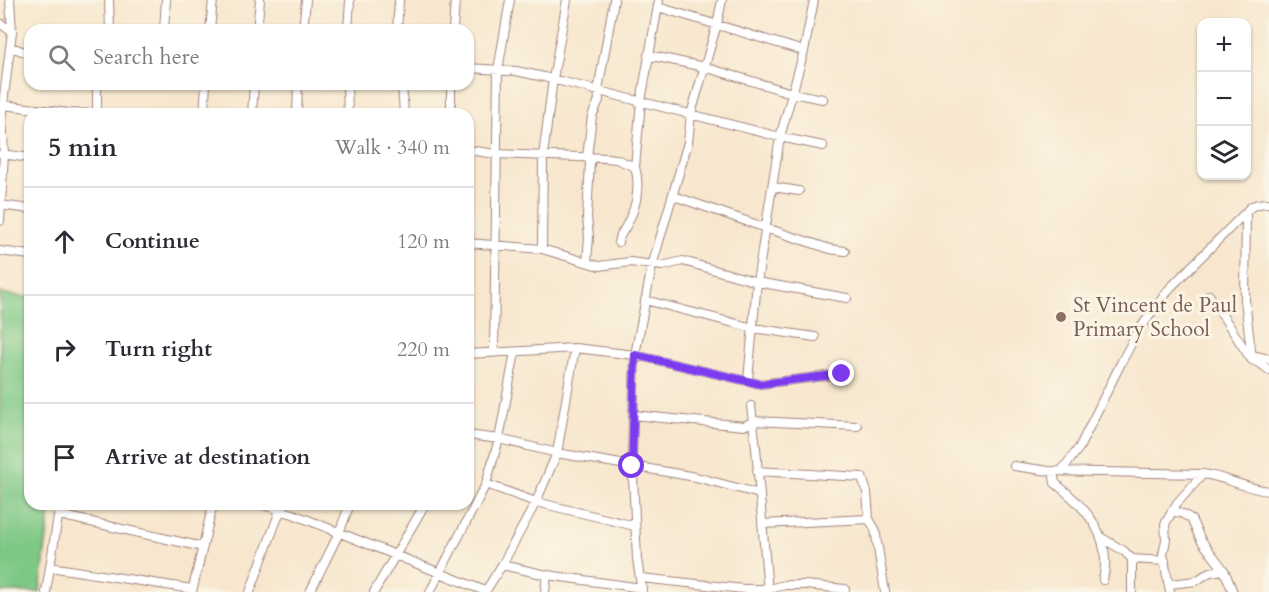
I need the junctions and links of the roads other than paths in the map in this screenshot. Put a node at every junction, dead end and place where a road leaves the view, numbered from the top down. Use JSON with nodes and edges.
{"nodes":[{"id":1,"x":10,"y":0,"type":"edge"},
{"id":2,"x":109,"y":0,"type":"edge"},
{"id":3,"x":166,"y":0,"type":"edge"},
{"id":4,"x":213,"y":0,"type":"edge"},
{"id":5,"x":260,"y":0,"type":"edge"},
{"id":6,"x":306,"y":0,"type":"edge"},
{"id":7,"x":350,"y":0,"type":"edge"},
{"id":8,"x":399,"y":0,"type":"edge"},
{"id":9,"x":455,"y":0,"type":"edge"},
{"id":10,"x":510,"y":0,"type":"edge"},
{"id":11,"x":567,"y":0,"type":"edge"},
{"id":12,"x":614,"y":0,"type":"edge"},
{"id":13,"x":722,"y":0,"type":"edge"},
{"id":14,"x":814,"y":0,"type":"edge"},
{"id":15,"x":659,"y":3,"type":"edge"},
{"id":16,"x":0,"y":23,"type":"edge"},
{"id":17,"x":112,"y":24,"type":"edge"},
{"id":18,"x":164,"y":24,"type":"edge"},
{"id":19,"x":211,"y":24,"type":"edge"},
{"id":20,"x":258,"y":24,"type":"edge"},
{"id":21,"x":304,"y":24,"type":"edge"},
{"id":22,"x":348,"y":24,"type":"edge"},
{"id":23,"x":397,"y":24,"type":"edge"},
{"id":24,"x":453,"y":24,"type":"edge"},
{"id":25,"x":717,"y":24,"type":"junction"},
{"id":26,"x":12,"y":32,"type":"junction"},
{"id":27,"x":11,"y":47,"type":"junction"},
{"id":28,"x":804,"y":51,"type":"junction"},
{"id":29,"x":24,"y":52,"type":"edge"},
{"id":30,"x":648,"y":55,"type":"junction"},
{"id":31,"x":704,"y":67,"type":"junction"},
{"id":32,"x":474,"y":68,"type":"edge"},
{"id":33,"x":498,"y":70,"type":"junction"},
{"id":34,"x":553,"y":79,"type":"junction"},
{"id":35,"x":97,"y":90,"type":"edge"},
{"id":36,"x":206,"y":90,"type":"edge"},
{"id":37,"x":254,"y":90,"type":"edge"},
{"id":38,"x":298,"y":90,"type":"edge"},
{"id":39,"x":347,"y":90,"type":"edge"},
{"id":40,"x":402,"y":90,"type":"edge"},
{"id":41,"x":451,"y":90,"type":"edge"},
{"id":42,"x":598,"y":90,"type":"junction"},
{"id":43,"x":792,"y":93,"type":"junction"},
{"id":44,"x":823,"y":99,"type":"dead end"},
{"id":45,"x":641,"y":101,"type":"junction"},
{"id":46,"x":97,"y":108,"type":"edge"},
{"id":47,"x":204,"y":108,"type":"edge"},
{"id":48,"x":252,"y":108,"type":"edge"},
{"id":49,"x":297,"y":108,"type":"edge"},
{"id":50,"x":348,"y":108,"type":"edge"},
{"id":51,"x":404,"y":108,"type":"edge"},
{"id":52,"x":451,"y":108,"type":"edge"},
{"id":53,"x":2,"y":110,"type":"edge"},
{"id":54,"x":24,"y":111,"type":"edge"},
{"id":55,"x":691,"y":114,"type":"junction"},
{"id":56,"x":780,"y":138,"type":"junction"},
{"id":57,"x":823,"y":146,"type":"dead end"},
{"id":58,"x":474,"y":151,"type":"edge"},
{"id":59,"x":2,"y":154,"type":"edge"},
{"id":60,"x":496,"y":154,"type":"junction"},
{"id":61,"x":543,"y":156,"type":"junction"},
{"id":62,"x":24,"y":157,"type":"edge"},
{"id":63,"x":587,"y":157,"type":"junction"},
{"id":64,"x":634,"y":167,"type":"junction"},
{"id":65,"x":773,"y":187,"type":"junction"},
{"id":66,"x":799,"y":191,"type":"dead end"},
{"id":67,"x":674,"y":196,"type":"junction"},
{"id":68,"x":1269,"y":203,"type":"edge"},
{"id":69,"x":1,"y":205,"type":"edge"},
{"id":70,"x":24,"y":208,"type":"edge"},
{"id":71,"x":1246,"y":212,"type":"junction"},
{"id":72,"x":0,"y":221,"type":"edge"},
{"id":73,"x":766,"y":228,"type":"junction"},
{"id":74,"x":618,"y":242,"type":"dead end"},
{"id":75,"x":474,"y":243,"type":"edge"},
{"id":76,"x":495,"y":244,"type":"junction"},
{"id":77,"x":542,"y":249,"type":"junction"},
{"id":78,"x":0,"y":251,"type":"edge"},
{"id":79,"x":845,"y":251,"type":"dead end"},
{"id":80,"x":24,"y":254,"type":"edge"},
{"id":81,"x":587,"y":262,"type":"junction"},
{"id":82,"x":652,"y":266,"type":"junction"},
{"id":83,"x":757,"y":282,"type":"junction"},
{"id":84,"x":1209,"y":295,"type":"dead end"},
{"id":85,"x":847,"y":298,"type":"dead end"},
{"id":86,"x":645,"y":300,"type":"junction"},
{"id":87,"x":753,"y":328,"type":"junction"},
{"id":88,"x":815,"y":337,"type":"dead end"},
{"id":89,"x":575,"y":348,"type":"junction"},
{"id":90,"x":494,"y":351,"type":"junction"},
{"id":91,"x":514,"y":352,"type":"junction"},
{"id":92,"x":474,"y":353,"type":"edge"},
{"id":93,"x":635,"y":355,"type":"junction"},
{"id":94,"x":1252,"y":357,"type":"junction"},
{"id":95,"x":1269,"y":358,"type":"edge"},
{"id":96,"x":1269,"y":370,"type":"edge"},
{"id":97,"x":842,"y":374,"type":"dead end"},
{"id":98,"x":748,"y":380,"type":"junction"},
{"id":99,"x":751,"y":406,"type":"dead end"},
{"id":100,"x":633,"y":415,"type":"junction"},
{"id":101,"x":754,"y":422,"type":"junction"},
{"id":102,"x":857,"y":426,"type":"dead end"},
{"id":103,"x":474,"y":436,"type":"edge"},
{"id":104,"x":499,"y":439,"type":"junction"},
{"id":105,"x":557,"y":453,"type":"junction"},
{"id":106,"x":632,"y":466,"type":"junction"},
{"id":107,"x":1014,"y":466,"type":"dead end"},
{"id":108,"x":757,"y":471,"type":"junction"},
{"id":109,"x":1058,"y":471,"type":"junction"},
{"id":110,"x":1203,"y":474,"type":"junction"},
{"id":111,"x":486,"y":484,"type":"junction"},
{"id":112,"x":1269,"y":491,"type":"edge"},
{"id":113,"x":760,"y":494,"type":"junction"},
{"id":114,"x":536,"y":502,"type":"junction"},
{"id":115,"x":474,"y":508,"type":"edge"},
{"id":116,"x":59,"y":510,"type":"edge"},
{"id":117,"x":212,"y":510,"type":"edge"},
{"id":118,"x":277,"y":510,"type":"edge"},
{"id":119,"x":291,"y":510,"type":"edge"},
{"id":120,"x":348,"y":510,"type":"edge"},
{"id":121,"x":422,"y":510,"type":"edge"},
{"id":122,"x":473,"y":510,"type":"edge"},
{"id":123,"x":280,"y":511,"type":"junction"},
{"id":124,"x":1172,"y":511,"type":"junction"},
{"id":125,"x":290,"y":513,"type":"junction"},
{"id":126,"x":59,"y":515,"type":"junction"},
{"id":127,"x":869,"y":519,"type":"junction"},
{"id":128,"x":762,"y":524,"type":"junction"},
{"id":129,"x":635,"y":526,"type":"junction"},
{"id":130,"x":339,"y":533,"type":"junction"},
{"id":131,"x":1102,"y":538,"type":"junction"},
{"id":132,"x":203,"y":547,"type":"junction"},
{"id":133,"x":396,"y":554,"type":"junction"},
{"id":134,"x":1132,"y":560,"type":"junction"},
{"id":135,"x":1165,"y":561,"type":"junction"},
{"id":136,"x":502,"y":565,"type":"junction"},
{"id":137,"x":50,"y":567,"type":"junction"},
{"id":138,"x":1224,"y":570,"type":"junction"},
{"id":139,"x":441,"y":574,"type":"junction"},
{"id":140,"x":547,"y":575,"type":"junction"},
{"id":141,"x":641,"y":578,"type":"junction"},
{"id":142,"x":1103,"y":580,"type":"dead end"},
{"id":143,"x":1170,"y":588,"type":"edge"},
{"id":144,"x":845,"y":589,"type":"dead end"},
{"id":145,"x":642,"y":590,"type":"edge"},
{"id":146,"x":193,"y":591,"type":"edge"},
{"id":147,"x":768,"y":591,"type":"edge"},
{"id":148,"x":46,"y":592,"type":"edge"},
{"id":149,"x":250,"y":592,"type":"edge"},
{"id":150,"x":310,"y":592,"type":"edge"},
{"id":151,"x":374,"y":592,"type":"edge"},
{"id":152,"x":430,"y":592,"type":"edge"},
{"id":153,"x":485,"y":592,"type":"edge"},
{"id":154,"x":545,"y":592,"type":"edge"},
{"id":155,"x":885,"y":592,"type":"edge"},
{"id":156,"x":1132,"y":592,"type":"edge"},
{"id":157,"x":1233,"y":592,"type":"edge"}],
"edges":[{"from":1,"to":26,"type":"street"},
{"from":2,"to":17,"type":"street"},
{"from":3,"to":18,"type":"street"},
{"from":4,"to":19,"type":"street"},
{"from":5,"to":20,"type":"street"},
{"from":6,"to":21,"type":"street"},
{"from":7,"to":22,"type":"street"},
{"from":8,"to":23,"type":"street"},
{"from":9,"to":24,"type":"street"},
{"from":10,"to":33,"type":"street"},
{"from":11,"to":34,"type":"street"},
{"from":12,"to":42,"type":"street"},
{"from":13,"to":25,"type":"street"},
{"from":14,"to":28,"type":"street"},
{"from":15,"to":25,"type":"street"},
{"from":15,"to":30,"type":"street"},
{"from":16,"to":26,"type":"street"},
{"from":25,"to":28,"type":"street"},
{"from":25,"to":31,"type":"street"},
{"from":26,"to":27,"type":"street"},
{"from":27,"to":29,"type":"street"},
{"from":27,"to":53,"type":"street"},
{"from":28,"to":43,"type":"street"},
{"from":30,"to":31,"type":"street"},
{"from":30,"to":45,"type":"street"},
{"from":31,"to":43,"type":"street"},
{"from":31,"to":55,"type":"street"},
{"from":32,"to":33,"type":"street"},
{"from":33,"to":34,"type":"street"},
{"from":33,"to":60,"type":"street"},
{"from":34,"to":42,"type":"street"},
{"from":34,"to":61,"type":"street"},
{"from":35,"to":46,"type":"street"},
{"from":36,"to":47,"type":"street"},
{"from":37,"to":48,"type":"street"},
{"from":38,"to":49,"type":"street"},
{"from":39,"to":50,"type":"street"},
{"from":40,"to":51,"type":"street"},
{"from":41,"to":52,"type":"street"},
{"from":42,"to":45,"type":"street"},
{"from":42,"to":63,"type":"street"},
{"from":43,"to":44,"type":"street"},
{"from":43,"to":56,"type":"street"},
{"from":45,"to":55,"type":"street"},
{"from":45,"to":64,"type":"street"},
{"from":53,"to":54,"type":"street"},
{"from":53,"to":59,"type":"street"},
{"from":55,"to":56,"type":"street"},
{"from":55,"to":67,"type":"street"},
{"from":56,"to":57,"type":"street"},
{"from":56,"to":65,"type":"street"},
{"from":58,"to":60,"type":"street"},
{"from":59,"to":62,"type":"street"},
{"from":59,"to":69,"type":"street"},
{"from":60,"to":61,"type":"street"},
{"from":60,"to":76,"type":"street"},
{"from":61,"to":63,"type":"street"},
{"from":61,"to":77,"type":"street"},
{"from":63,"to":64,"type":"street"},
{"from":63,"to":81,"type":"street"},
{"from":64,"to":74,"type":"street"},
{"from":65,"to":66,"type":"street"},
{"from":65,"to":73,"type":"street"},
{"from":67,"to":73,"type":"street"},
{"from":67,"to":82,"type":"street"},
{"from":68,"to":71,"type":"street"},
{"from":69,"to":70,"type":"street"},
{"from":69,"to":72,"type":"street"},
{"from":71,"to":94,"type":"street"},
{"from":71,"to":109,"type":"street"},
{"from":73,"to":79,"type":"street"},
{"from":73,"to":83,"type":"street"},
{"from":75,"to":76,"type":"street"},
{"from":76,"to":77,"type":"street"},
{"from":76,"to":90,"type":"street"},
{"from":77,"to":81,"type":"street"},
{"from":78,"to":80,"type":"street"},
{"from":81,"to":82,"type":"street"},
{"from":82,"to":83,"type":"street"},
{"from":82,"to":86,"type":"street"},
{"from":83,"to":85,"type":"street"},
{"from":83,"to":87,"type":"street"},
{"from":84,"to":94,"type":"street"},
{"from":86,"to":87,"type":"street"},
{"from":86,"to":93,"type":"street"},
{"from":87,"to":88,"type":"street"},
{"from":87,"to":98,"type":"street"},
{"from":89,"to":91,"type":"street"},
{"from":89,"to":93,"type":"street"},
{"from":89,"to":105,"type":"street"},
{"from":90,"to":91,"type":"street"},
{"from":90,"to":92,"type":"street"},
{"from":91,"to":104,"type":"street"},
{"from":93,"to":98,"type":"street"},
{"from":93,"to":100,"type":"street"},
{"from":94,"to":95,"type":"street"},
{"from":94,"to":96,"type":"street"},
{"from":97,"to":98,"type":"street"},
{"from":99,"to":101,"type":"street"},
{"from":100,"to":101,"type":"street"},
{"from":100,"to":106,"type":"street"},
{"from":101,"to":102,"type":"street"},
{"from":101,"to":108,"type":"street"},
{"from":103,"to":104,"type":"street"},
{"from":104,"to":105,"type":"street"},
{"from":104,"to":111,"type":"street"},
{"from":105,"to":106,"type":"street"},
{"from":105,"to":114,"type":"street"},
{"from":106,"to":113,"type":"street"},
{"from":106,"to":129,"type":"street"},
{"from":107,"to":109,"type":"street"},
{"from":108,"to":113,"type":"street"},
{"from":108,"to":127,"type":"street"},
{"from":109,"to":110,"type":"street"},
{"from":109,"to":131,"type":"street"},
{"from":110,"to":112,"type":"street"},
{"from":110,"to":124,"type":"street"},
{"from":111,"to":114,"type":"street"},
{"from":111,"to":115,"type":"street"},
{"from":113,"to":128,"type":"street"},
{"from":114,"to":129,"type":"street"},
{"from":114,"to":136,"type":"street"},
{"from":116,"to":126,"type":"street"},
{"from":117,"to":132,"type":"street"},
{"from":118,"to":123,"type":"street"},
{"from":119,"to":125,"type":"street"},
{"from":120,"to":130,"type":"street"},
{"from":121,"to":133,"type":"street"},
{"from":122,"to":139,"type":"street"},
{"from":123,"to":125,"type":"street"},
{"from":123,"to":149,"type":"street"},
{"from":124,"to":135,"type":"street"},
{"from":124,"to":138,"type":"street"},
{"from":125,"to":130,"type":"street"},
{"from":126,"to":132,"type":"street"},
{"from":126,"to":137,"type":"street"},
{"from":127,"to":128,"type":"street"},
{"from":127,"to":155,"type":"street"},
{"from":128,"to":147,"type":"street"},
{"from":129,"to":141,"type":"street"},
{"from":130,"to":133,"type":"street"},
{"from":130,"to":150,"type":"street"},
{"from":131,"to":134,"type":"street"},
{"from":131,"to":142,"type":"street"},
{"from":132,"to":146,"type":"street"},
{"from":133,"to":139,"type":"street"},
{"from":133,"to":151,"type":"street"},
{"from":134,"to":135,"type":"street"},
{"from":134,"to":156,"type":"street"},
{"from":135,"to":143,"type":"street"},
{"from":136,"to":140,"type":"street"},
{"from":136,"to":153,"type":"street"},
{"from":137,"to":146,"type":"street"},
{"from":137,"to":148,"type":"street"},
{"from":138,"to":143,"type":"street"},
{"from":138,"to":157,"type":"street"},
{"from":139,"to":152,"type":"street"},
{"from":139,"to":153,"type":"street"},
{"from":140,"to":145,"type":"street"},
{"from":140,"to":154,"type":"street"},
{"from":141,"to":145,"type":"street"},
{"from":141,"to":147,"type":"street"},
{"from":144,"to":147,"type":"street"}]}
